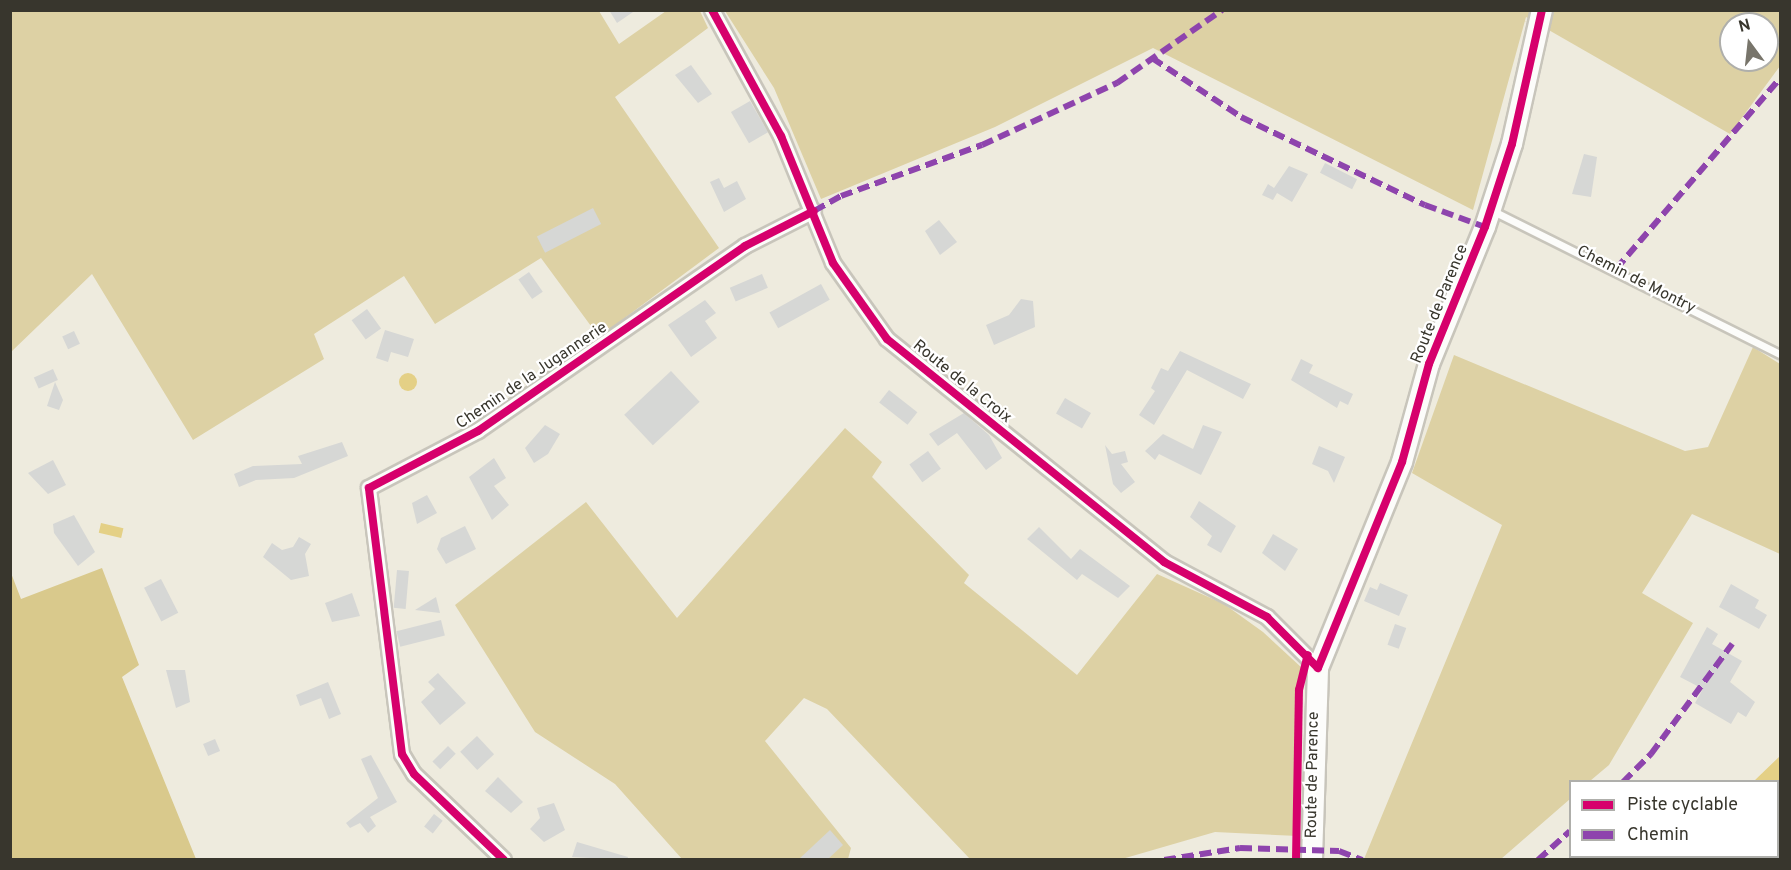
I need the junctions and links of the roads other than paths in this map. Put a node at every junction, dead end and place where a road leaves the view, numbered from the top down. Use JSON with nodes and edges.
{"nodes":[{"id":1,"x":712,"y":10,"type":"edge"},
{"id":2,"x":1542,"y":10,"type":"edge"},
{"id":3,"x":1490,"y":210,"type":"junction"},
{"id":4,"x":814,"y":212,"type":"junction"},
{"id":5,"x":1780,"y":354,"type":"edge"},
{"id":6,"x":1318,"y":668,"type":"junction"},
{"id":7,"x":504,"y":860,"type":"edge"},
{"id":8,"x":1312,"y":860,"type":"edge"}],
"edges":[{"from":1,"to":4,"type":"street","name":"Route de la Croix"},
{"from":2,"to":3,"type":"street","name":"Route de Parence"},
{"from":3,"to":5,"type":"lane","name":"Chemin de Montry"},
{"from":3,"to":6,"type":"street","name":"Route de Parence"},
{"from":4,"to":6,"type":"street","name":"Route de la Croix"},
{"from":4,"to":7,"type":"street","name":"Chemin de la Jugannerie"},
{"from":6,"to":8,"type":"street","name":"Route de Parence"}]}
